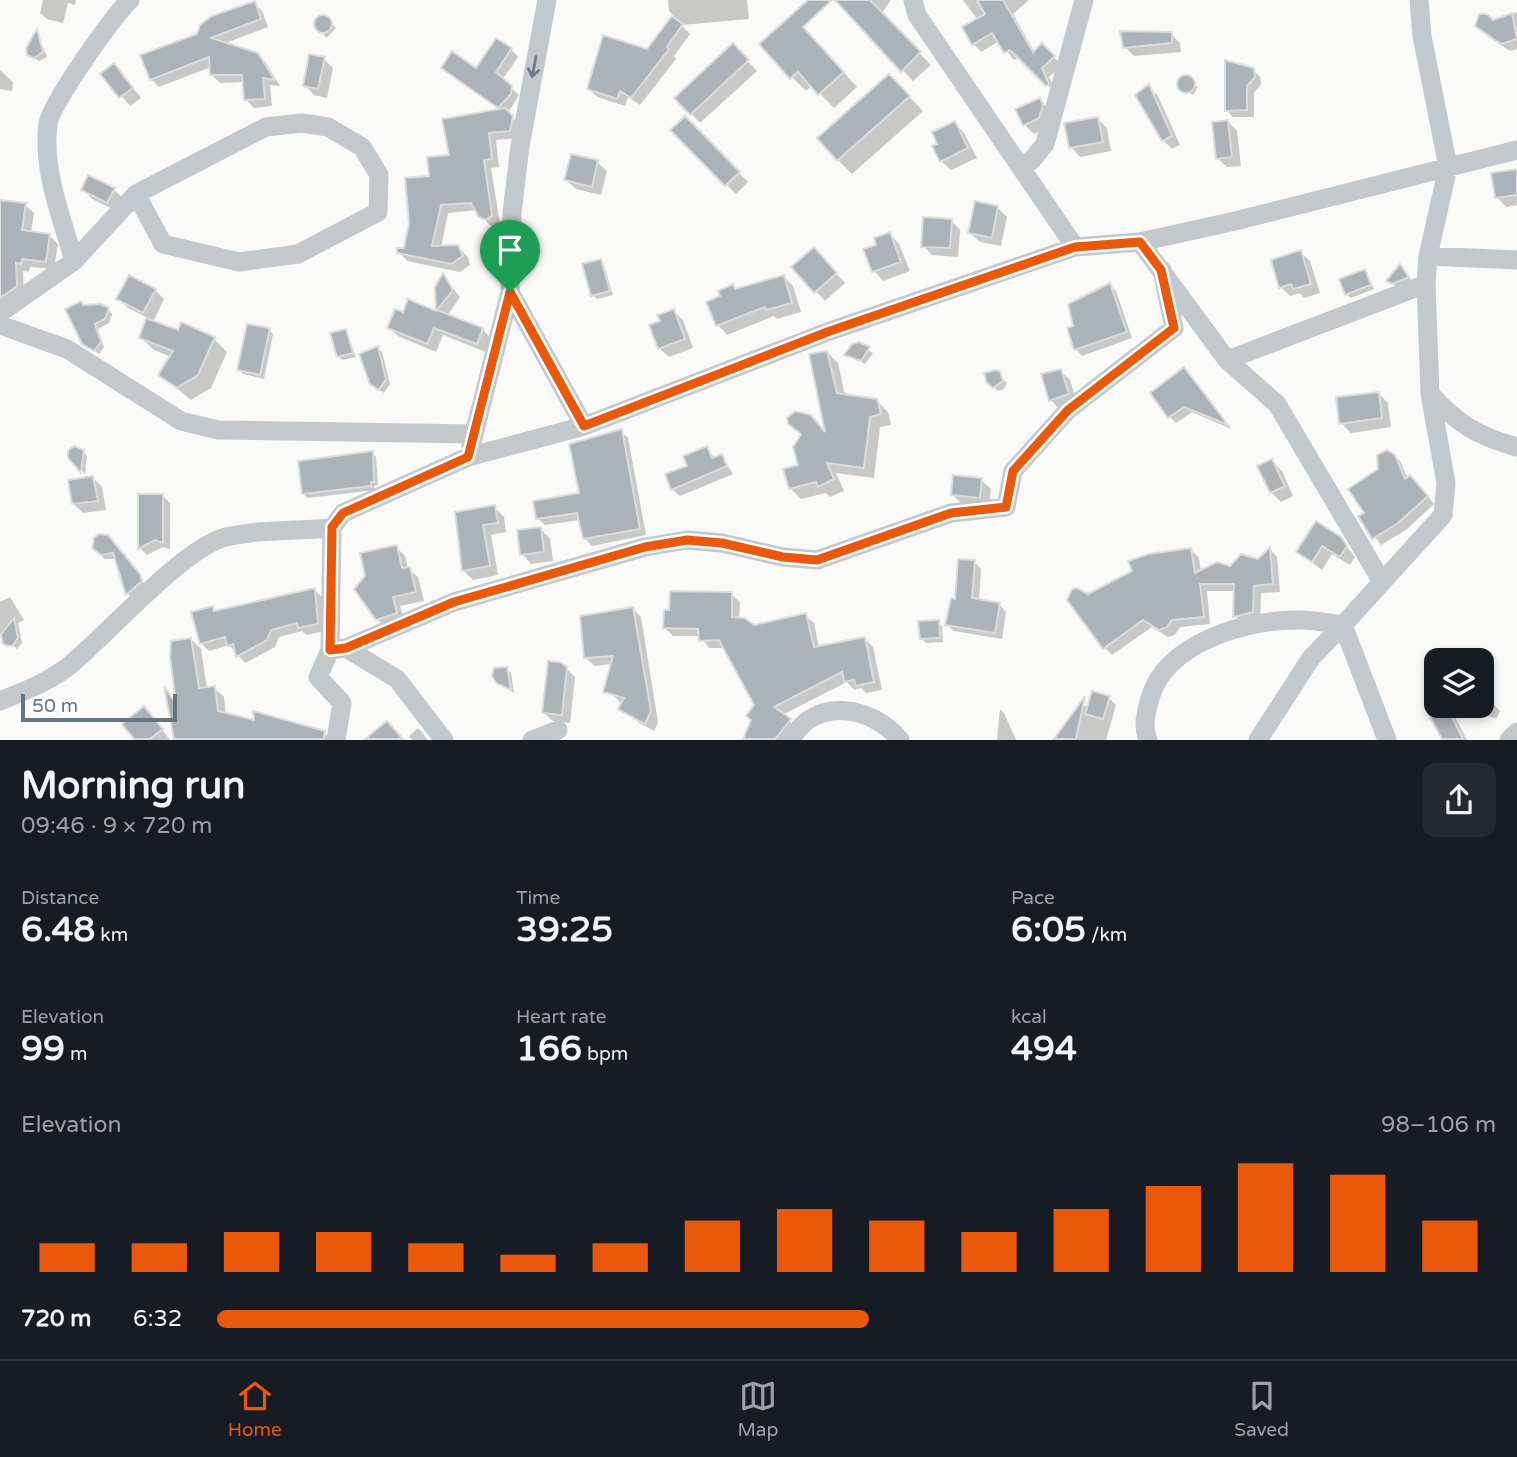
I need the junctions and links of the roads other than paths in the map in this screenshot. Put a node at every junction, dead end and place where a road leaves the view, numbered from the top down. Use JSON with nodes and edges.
{"nodes":[{"id":1,"x":547,"y":0,"type":"edge"},
{"id":2,"x":913,"y":0,"type":"edge"},
{"id":3,"x":1084,"y":0,"type":"edge"},
{"id":4,"x":1419,"y":0,"type":"edge"},
{"id":5,"x":126,"y":2,"type":"edge"},
{"id":6,"x":1517,"y":150,"type":"edge"},
{"id":7,"x":1023,"y":167,"type":"junction"},
{"id":8,"x":1448,"y":167,"type":"junction"},
{"id":9,"x":136,"y":194,"type":"junction"},
{"id":10,"x":1140,"y":242,"type":"junction"},
{"id":11,"x":1075,"y":247,"type":"junction"},
{"id":12,"x":1428,"y":256,"type":"junction"},
{"id":13,"x":1517,"y":260,"type":"edge"},
{"id":14,"x":74,"y":261,"type":"junction"},
{"id":15,"x":1161,"y":270,"type":"junction"},
{"id":16,"x":1426,"y":284,"type":"junction"},
{"id":17,"x":510,"y":292,"type":"junction"},
{"id":18,"x":0,"y":313,"type":"edge"},
{"id":19,"x":0,"y":325,"type":"edge"},
{"id":20,"x":1227,"y":360,"type":"junction"},
{"id":21,"x":1430,"y":394,"type":"junction"},
{"id":22,"x":584,"y":426,"type":"junction"},
{"id":23,"x":474,"y":434,"type":"junction"},
{"id":24,"x":1517,"y":447,"type":"edge"},
{"id":25,"x":468,"y":457,"type":"junction"},
{"id":26,"x":332,"y":527,"type":"junction"},
{"id":27,"x":1381,"y":580,"type":"junction"},
{"id":28,"x":1343,"y":625,"type":"junction"},
{"id":29,"x":338,"y":649,"type":"junction"},
{"id":30,"x":0,"y":701,"type":"edge"},
{"id":31,"x":558,"y":730,"type":"dead end"},
{"id":32,"x":1517,"y":732,"type":"edge"},
{"id":33,"x":335,"y":740,"type":"edge"},
{"id":34,"x":444,"y":740,"type":"edge"},
{"id":35,"x":532,"y":740,"type":"edge"},
{"id":36,"x":792,"y":740,"type":"edge"},
{"id":37,"x":900,"y":740,"type":"edge"},
{"id":38,"x":1148,"y":740,"type":"edge"},
{"id":39,"x":1258,"y":740,"type":"edge"},
{"id":40,"x":1387,"y":740,"type":"edge"},
{"id":41,"x":1509,"y":740,"type":"edge"}],
"edges":[{"from":1,"to":17,"type":"street","one_way":true},
{"from":2,"to":7,"type":"street"},
{"from":3,"to":7,"type":"street"},
{"from":4,"to":8,"type":"street"},
{"from":5,"to":14,"type":"street"},
{"from":6,"to":8,"type":"street"},
{"from":7,"to":11,"type":"street"},
{"from":8,"to":10,"type":"street"},
{"from":8,"to":12,"type":"street"},
{"from":9,"to":9,"type":"street"},
{"from":9,"to":14,"type":"street"},
{"from":10,"to":11,"type":"street"},
{"from":10,"to":15,"type":"street"},
{"from":11,"to":22,"type":"street"},
{"from":12,"to":13,"type":"street"},
{"from":12,"to":16,"type":"street"},
{"from":14,"to":18,"type":"street"},
{"from":15,"to":20,"type":"street"},
{"from":15,"to":29,"type":"street"},
{"from":16,"to":20,"type":"street"},
{"from":16,"to":21,"type":"street"},
{"from":17,"to":22,"type":"street"},
{"from":17,"to":23,"type":"street"},
{"from":19,"to":23,"type":"street"},
{"from":20,"to":27,"type":"street"},
{"from":21,"to":24,"type":"street"},
{"from":21,"to":27,"type":"street"},
{"from":22,"to":25,"type":"street"},
{"from":23,"to":25,"type":"street"},
{"from":25,"to":26,"type":"street"},
{"from":26,"to":29,"type":"street"},
{"from":26,"to":30,"type":"street"},
{"from":27,"to":28,"type":"street"},
{"from":28,"to":38,"type":"street"},
{"from":28,"to":39,"type":"street"},
{"from":28,"to":40,"type":"street"},
{"from":29,"to":33,"type":"street"},
{"from":29,"to":34,"type":"street"},
{"from":31,"to":35,"type":"street"},
{"from":32,"to":41,"type":"street"},
{"from":36,"to":37,"type":"street"}]}
